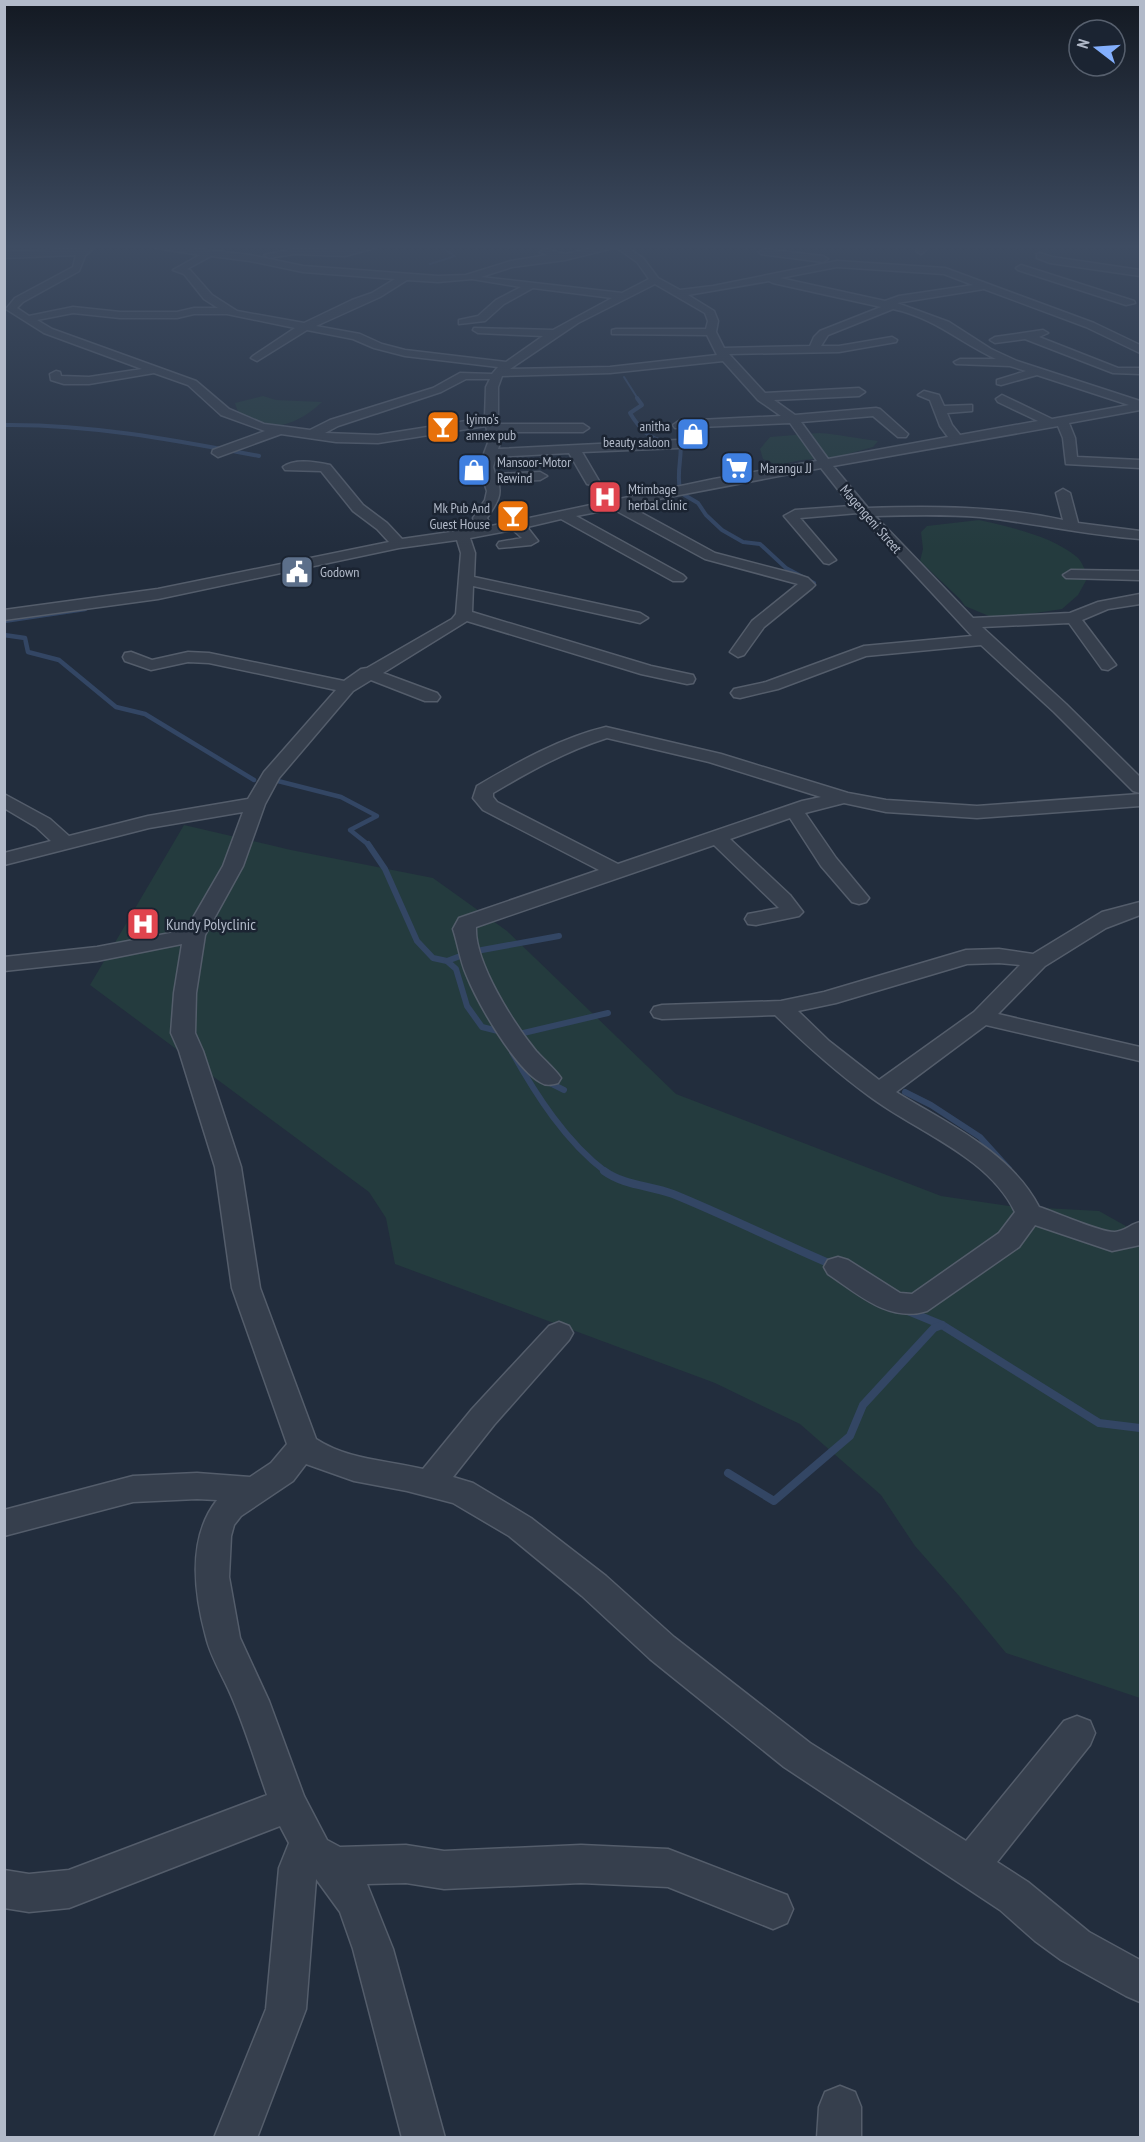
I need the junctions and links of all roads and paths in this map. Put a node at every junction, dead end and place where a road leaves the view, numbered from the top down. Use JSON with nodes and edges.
{"nodes":[{"id":1,"x":98,"y":348,"type":"edge"},
{"id":2,"x":271,"y":348,"type":"edge"},
{"id":3,"x":386,"y":348,"type":"edge"},
{"id":4,"x":535,"y":348,"type":"edge"},
{"id":5,"x":720,"y":348,"type":"edge"},
{"id":6,"x":845,"y":348,"type":"edge"},
{"id":7,"x":982,"y":348,"type":"edge"},
{"id":8,"x":1058,"y":348,"type":"edge"},
{"id":9,"x":814,"y":350,"type":"joint"},
{"id":10,"x":723,"y":354,"type":"junction"},
{"id":11,"x":257,"y":358,"type":"dead end"},
{"id":12,"x":960,"y":362,"type":"dead end"},
{"id":13,"x":1013,"y":363,"type":"junction"},
{"id":14,"x":159,"y":369,"type":"junction"},
{"id":15,"x":1038,"y":370,"type":"junction"},
{"id":16,"x":1140,"y":371,"type":"edge"},
{"id":17,"x":500,"y":372,"type":"junction"},
{"id":18,"x":56,"y":374,"type":"dead end"},
{"id":19,"x":1001,"y":382,"type":"dead end"},
{"id":20,"x":858,"y":392,"type":"dead end"},
{"id":21,"x":924,"y":395,"type":"dead end"},
{"id":22,"x":762,"y":397,"type":"junction"},
{"id":23,"x":1002,"y":399,"type":"dead end"},
{"id":24,"x":1139,"y":408,"type":"edge"},
{"id":25,"x":940,"y":410,"type":"junction"},
{"id":26,"x":969,"y":414,"type":"dead end"},
{"id":27,"x":793,"y":419,"type":"junction"},
{"id":28,"x":1057,"y":423,"type":"junction"},
{"id":29,"x":493,"y":424,"type":"junction"},
{"id":30,"x":680,"y":425,"type":"dead end"},
{"id":31,"x":583,"y":428,"type":"dead end"},
{"id":32,"x":280,"y":430,"type":"junction"},
{"id":33,"x":314,"y":434,"type":"junction"},
{"id":34,"x":902,"y":434,"type":"dead end"},
{"id":35,"x":957,"y":440,"type":"junction"},
{"id":36,"x":678,"y":444,"type":"dead end"},
{"id":37,"x":574,"y":450,"type":"junction"},
{"id":38,"x":218,"y":453,"type":"dead end"},
{"id":39,"x":490,"y":453,"type":"junction"},
{"id":40,"x":825,"y":464,"type":"junction"},
{"id":41,"x":1140,"y":464,"type":"edge"},
{"id":42,"x":291,"y":467,"type":"dead end"},
{"id":43,"x":540,"y":476,"type":"dead end"},
{"id":44,"x":489,"y":478,"type":"junction"},
{"id":45,"x":592,"y":481,"type":"dead end"},
{"id":46,"x":1063,"y":493,"type":"dead end"},
{"id":47,"x":615,"y":504,"type":"junction"},
{"id":48,"x":862,"y":511,"type":"junction"},
{"id":49,"x":564,"y":515,"type":"junction"},
{"id":50,"x":515,"y":525,"type":"junction"},
{"id":51,"x":1071,"y":525,"type":"junction"},
{"id":52,"x":474,"y":533,"type":"junction"},
{"id":53,"x":1140,"y":535,"type":"edge"},
{"id":54,"x":399,"y":544,"type":"junction"},
{"id":55,"x":504,"y":545,"type":"dead end"},
{"id":56,"x":829,"y":560,"type":"dead end"},
{"id":57,"x":1071,"y":576,"type":"dead end"},
{"id":58,"x":1140,"y":576,"type":"edge"},
{"id":59,"x":678,"y":578,"type":"dead end"},
{"id":60,"x":467,"y":580,"type":"junction"},
{"id":61,"x":1140,"y":599,"type":"edge"},
{"id":62,"x":4,"y":615,"type":"edge"},
{"id":63,"x":464,"y":615,"type":"junction"},
{"id":64,"x":640,"y":618,"type":"dead end"},
{"id":65,"x":1072,"y":618,"type":"junction"},
{"id":66,"x":970,"y":623,"type":"junction"},
{"id":67,"x":985,"y":640,"type":"junction"},
{"id":68,"x":738,"y":652,"type":"dead end"},
{"id":69,"x":131,"y":657,"type":"dead end"},
{"id":70,"x":1108,"y":664,"type":"dead end"},
{"id":71,"x":687,"y":679,"type":"dead end"},
{"id":72,"x":357,"y":680,"type":"junction"},
{"id":73,"x":740,"y":693,"type":"dead end"},
{"id":74,"x":430,"y":697,"type":"dead end"},
{"id":75,"x":1140,"y":787,"type":"edge"},
{"id":76,"x":845,"y":798,"type":"junction"},
{"id":77,"x":4,"y":800,"type":"edge"},
{"id":78,"x":1140,"y":800,"type":"edge"},
{"id":79,"x":255,"y":804,"type":"junction"},
{"id":80,"x":794,"y":810,"type":"junction"},
{"id":81,"x":717,"y":837,"type":"junction"},
{"id":82,"x":66,"y":844,"type":"junction"},
{"id":83,"x":4,"y":859,"type":"edge"},
{"id":84,"x":616,"y":871,"type":"junction"},
{"id":85,"x":859,"y":898,"type":"dead end"},
{"id":86,"x":1140,"y":908,"type":"edge"},
{"id":87,"x":756,"y":919,"type":"dead end"},
{"id":88,"x":194,"y":935,"type":"junction"},
{"id":89,"x":1037,"y":961,"type":"junction"},
{"id":90,"x":4,"y":964,"type":"edge"},
{"id":91,"x":781,"y":1008,"type":"junction"},
{"id":92,"x":662,"y":1012,"type":"dead end"},
{"id":93,"x":982,"y":1017,"type":"junction"},
{"id":94,"x":1140,"y":1054,"type":"edge"},
{"id":95,"x":549,"y":1078,"type":"dead end"},
{"id":96,"x":879,"y":1092,"type":"junction"},
{"id":97,"x":1029,"y":1213,"type":"junction"},
{"id":98,"x":1140,"y":1231,"type":"edge"},
{"id":99,"x":838,"y":1267,"type":"dead end"},
{"id":100,"x":559,"y":1333,"type":"dead end"},
{"id":101,"x":303,"y":1446,"type":"junction"},
{"id":102,"x":429,"y":1484,"type":"junction"},
{"id":103,"x":252,"y":1490,"type":"junction"},
{"id":104,"x":4,"y":1523,"type":"edge"},
{"id":105,"x":1077,"y":1733,"type":"dead end"},
{"id":106,"x":289,"y":1806,"type":"junction"},
{"id":107,"x":320,"y":1854,"type":"junction"},
{"id":108,"x":970,"y":1866,"type":"junction"},
{"id":109,"x":4,"y":1889,"type":"edge"},
{"id":110,"x":773,"y":1910,"type":"dead end"},
{"id":111,"x":1140,"y":1982,"type":"edge"},
{"id":112,"x":235,"y":2138,"type":"edge"},
{"id":113,"x":424,"y":2138,"type":"edge"}],
"edges":[{"from":1,"to":14,"type":"street"},
{"from":2,"to":11,"type":"street"},
{"from":3,"to":17,"type":"street"},
{"from":4,"to":17,"type":"street"},
{"from":5,"to":10,"type":"street","name":"Magengeni Street"},
{"from":6,"to":9,"type":"street"},
{"from":7,"to":13,"type":"street"},
{"from":8,"to":16,"type":"street"},
{"from":9,"to":10,"type":"street"},
{"from":10,"to":17,"type":"street"},
{"from":10,"to":22,"type":"street","name":"Magengeni Street"},
{"from":12,"to":13,"type":"street"},
{"from":13,"to":15,"type":"street"},
{"from":14,"to":18,"type":"street"},
{"from":14,"to":32,"type":"street"},
{"from":15,"to":19,"type":"street"},
{"from":15,"to":24,"type":"street"},
{"from":17,"to":29,"type":"street"},
{"from":17,"to":33,"type":"street"},
{"from":20,"to":22,"type":"street"},
{"from":21,"to":25,"type":"street"},
{"from":22,"to":27,"type":"street","name":"Magengeni Street"},
{"from":23,"to":28,"type":"street"},
{"from":24,"to":28,"type":"street"},
{"from":25,"to":26,"type":"street"},
{"from":25,"to":35,"type":"street"},
{"from":27,"to":30,"type":"street"},
{"from":27,"to":34,"type":"street"},
{"from":27,"to":40,"type":"street","name":"Magengeni Street"},
{"from":28,"to":35,"type":"street"},
{"from":28,"to":41,"type":"street"},
{"from":29,"to":31,"type":"street"},
{"from":29,"to":33,"type":"street"},
{"from":29,"to":39,"type":"street"},
{"from":32,"to":33,"type":"street"},
{"from":32,"to":38,"type":"street"},
{"from":35,"to":40,"type":"street"},
{"from":36,"to":37,"type":"street"},
{"from":37,"to":39,"type":"street"},
{"from":37,"to":45,"type":"street"},
{"from":39,"to":44,"type":"street"},
{"from":40,"to":47,"type":"street"},
{"from":40,"to":48,"type":"street","name":"Magengeni Street"},
{"from":42,"to":54,"type":"street"},
{"from":43,"to":44,"type":"street"},
{"from":44,"to":52,"type":"street"},
{"from":46,"to":51,"type":"street"},
{"from":47,"to":49,"type":"street"},
{"from":47,"to":68,"type":"street"},
{"from":48,"to":51,"type":"street"},
{"from":48,"to":56,"type":"street"},
{"from":48,"to":66,"type":"street","name":"Magengeni Street"},
{"from":49,"to":50,"type":"street"},
{"from":49,"to":59,"type":"street"},
{"from":50,"to":52,"type":"street"},
{"from":50,"to":55,"type":"street"},
{"from":51,"to":53,"type":"street"},
{"from":52,"to":54,"type":"street"},
{"from":52,"to":60,"type":"street"},
{"from":54,"to":62,"type":"street"},
{"from":57,"to":58,"type":"street"},
{"from":60,"to":63,"type":"street"},
{"from":60,"to":64,"type":"street"},
{"from":61,"to":65,"type":"street"},
{"from":63,"to":71,"type":"street"},
{"from":63,"to":72,"type":"street"},
{"from":65,"to":66,"type":"street"},
{"from":65,"to":70,"type":"street"},
{"from":66,"to":67,"type":"street","name":"Magengeni Street"},
{"from":67,"to":73,"type":"street"},
{"from":67,"to":75,"type":"street","name":"Magengeni Street"},
{"from":69,"to":72,"type":"street"},
{"from":72,"to":74,"type":"street"},
{"from":72,"to":79,"type":"street"},
{"from":76,"to":78,"type":"street"},
{"from":76,"to":80,"type":"street"},
{"from":76,"to":84,"type":"street"},
{"from":77,"to":82,"type":"street"},
{"from":79,"to":82,"type":"street"},
{"from":79,"to":88,"type":"street"},
{"from":80,"to":81,"type":"street"},
{"from":80,"to":85,"type":"street"},
{"from":81,"to":84,"type":"street"},
{"from":81,"to":87,"type":"street"},
{"from":82,"to":83,"type":"street"},
{"from":84,"to":95,"type":"street"},
{"from":86,"to":89,"type":"street"},
{"from":88,"to":90,"type":"street"},
{"from":88,"to":101,"type":"street"},
{"from":89,"to":91,"type":"street"},
{"from":89,"to":93,"type":"street"},
{"from":91,"to":92,"type":"street"},
{"from":91,"to":96,"type":"street"},
{"from":93,"to":94,"type":"street"},
{"from":93,"to":96,"type":"street"},
{"from":96,"to":97,"type":"street"},
{"from":97,"to":98,"type":"street"},
{"from":97,"to":99,"type":"street"},
{"from":100,"to":102,"type":"street"},
{"from":101,"to":102,"type":"street"},
{"from":101,"to":103,"type":"street"},
{"from":102,"to":108,"type":"street"},
{"from":103,"to":104,"type":"street"},
{"from":103,"to":106,"type":"street"},
{"from":105,"to":108,"type":"street"},
{"from":106,"to":107,"type":"street"},
{"from":106,"to":109,"type":"street"},
{"from":107,"to":110,"type":"street"},
{"from":107,"to":112,"type":"street"},
{"from":107,"to":113,"type":"street"},
{"from":108,"to":111,"type":"street"}]}
